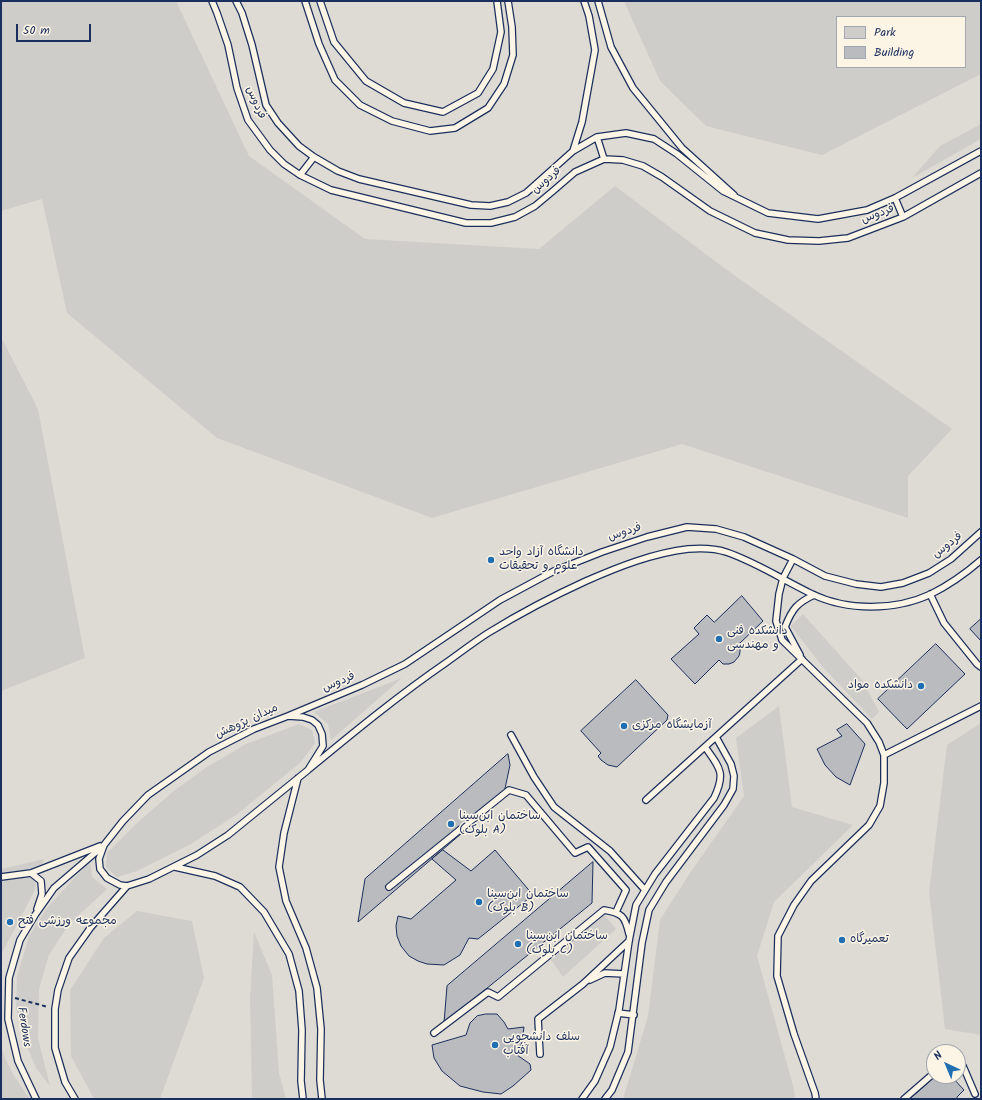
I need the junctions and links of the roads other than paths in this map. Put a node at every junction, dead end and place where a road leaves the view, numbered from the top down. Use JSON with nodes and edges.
{"nodes":[{"id":1,"x":212,"y":1,"type":"edge"},
{"id":2,"x":236,"y":1,"type":"edge"},
{"id":3,"x":305,"y":1,"type":"edge"},
{"id":4,"x":320,"y":1,"type":"edge"},
{"id":5,"x":497,"y":1,"type":"edge"},
{"id":6,"x":508,"y":1,"type":"edge"},
{"id":7,"x":584,"y":1,"type":"edge"},
{"id":8,"x":598,"y":1,"type":"edge"},
{"id":9,"x":597,"y":137,"type":"junction"},
{"id":10,"x":573,"y":151,"type":"junction"},
{"id":11,"x":981,"y":151,"type":"edge"},
{"id":12,"x":314,"y":157,"type":"junction"},
{"id":13,"x":604,"y":160,"type":"junction"},
{"id":14,"x":300,"y":174,"type":"junction"},
{"id":15,"x":981,"y":174,"type":"edge"},
{"id":16,"x":895,"y":198,"type":"junction"},
{"id":17,"x":739,"y":199,"type":"junction"},
{"id":18,"x":903,"y":217,"type":"junction"},
{"id":19,"x":981,"y":532,"type":"edge"},
{"id":20,"x":793,"y":559,"type":"junction"},
{"id":21,"x":981,"y":560,"type":"edge"},
{"id":22,"x":783,"y":578,"type":"junction"},
{"id":23,"x":930,"y":594,"type":"junction"},
{"id":24,"x":814,"y":595,"type":"junction"},
{"id":25,"x":802,"y":659,"type":"junction"},
{"id":26,"x":981,"y":667,"type":"edge"},
{"id":27,"x":981,"y":706,"type":"edge"},
{"id":28,"x":288,"y":716,"type":"junction"},
{"id":29,"x":511,"y":735,"type":"dead end"},
{"id":30,"x":716,"y":737,"type":"junction"},
{"id":31,"x":705,"y":747,"type":"junction"},
{"id":32,"x":884,"y":755,"type":"junction"},
{"id":33,"x":308,"y":770,"type":"junction"},
{"id":34,"x":299,"y":777,"type":"junction"},
{"id":35,"x":646,"y":800,"type":"dead end"},
{"id":36,"x":591,"y":836,"type":"junction"},
{"id":37,"x":104,"y":845,"type":"junction"},
{"id":38,"x":588,"y":847,"type":"junction"},
{"id":39,"x":175,"y":867,"type":"junction"},
{"id":40,"x":31,"y":873,"type":"junction"},
{"id":41,"x":1,"y":876,"type":"edge"},
{"id":42,"x":127,"y":886,"type":"junction"},
{"id":43,"x":389,"y":887,"type":"dead end"},
{"id":44,"x":645,"y":890,"type":"junction"},
{"id":45,"x":616,"y":912,"type":"junction"},
{"id":46,"x":35,"y":915,"type":"junction"},
{"id":47,"x":629,"y":939,"type":"junction"},
{"id":48,"x":624,"y":974,"type":"junction"},
{"id":49,"x":583,"y":984,"type":"junction"},
{"id":50,"x":618,"y":1013,"type":"junction"},
{"id":51,"x":634,"y":1015,"type":"junction"},
{"id":52,"x":434,"y":1034,"type":"dead end"},
{"id":53,"x":540,"y":1054,"type":"dead end"},
{"id":54,"x":966,"y":1073,"type":"edge"},
{"id":55,"x":926,"y":1080,"type":"edge"},
{"id":56,"x":975,"y":1094,"type":"dead end"},
{"id":57,"x":36,"y":1099,"type":"edge"},
{"id":58,"x":75,"y":1099,"type":"edge"},
{"id":59,"x":303,"y":1099,"type":"edge"},
{"id":60,"x":322,"y":1099,"type":"edge"},
{"id":61,"x":582,"y":1099,"type":"edge"},
{"id":62,"x":605,"y":1099,"type":"edge"},
{"id":63,"x":816,"y":1099,"type":"edge"},
{"id":64,"x":904,"y":1099,"type":"edge"}],
"edges":[{"from":1,"to":14,"type":"lane","name":"فردوس"},
{"from":2,"to":12,"type":"lane","name":"فردوس"},
{"from":3,"to":6,"type":"lane"},
{"from":4,"to":5,"type":"lane"},
{"from":7,"to":10,"type":"lane"},
{"from":8,"to":17,"type":"lane"},
{"from":9,"to":10,"type":"lane","name":"فردوس"},
{"from":9,"to":13,"type":"lane"},
{"from":9,"to":17,"type":"lane","name":"فردوس"},
{"from":10,"to":12,"type":"lane","name":"فردوس"},
{"from":11,"to":16,"type":"lane","name":"فردوس"},
{"from":12,"to":14,"type":"lane"},
{"from":13,"to":14,"type":"lane","name":"فردوس"},
{"from":13,"to":18,"type":"lane","name":"فردوس"},
{"from":15,"to":18,"type":"lane","name":"فردوس"},
{"from":16,"to":17,"type":"lane","name":"فردوس"},
{"from":16,"to":18,"type":"lane"},
{"from":19,"to":20,"type":"lane","name":"فردوس"},
{"from":20,"to":22,"type":"lane"},
{"from":20,"to":28,"type":"lane","name":"فردوس"},
{"from":21,"to":23,"type":"lane"},
{"from":22,"to":24,"type":"lane"},
{"from":22,"to":25,"type":"lane"},
{"from":22,"to":33,"type":"lane"},
{"from":23,"to":24,"type":"lane"},
{"from":23,"to":26,"type":"lane"},
{"from":24,"to":25,"type":"lane"},
{"from":25,"to":30,"type":"lane"},
{"from":25,"to":32,"type":"lane"},
{"from":27,"to":32,"type":"lane"},
{"from":28,"to":33,"type":"lane","name":"میدان پژوهش"},
{"from":28,"to":37,"type":"lane","name":"میدان پژوهش"},
{"from":29,"to":36,"type":"lane"},
{"from":30,"to":31,"type":"lane"},
{"from":30,"to":51,"type":"lane"},
{"from":31,"to":35,"type":"lane"},
{"from":31,"to":44,"type":"lane"},
{"from":32,"to":63,"type":"lane"},
{"from":33,"to":34,"type":"lane","name":"میدان پژوهش"},
{"from":34,"to":39,"type":"lane","name":"میدان پژوهش"},
{"from":34,"to":60,"type":"lane"},
{"from":36,"to":38,"type":"lane"},
{"from":36,"to":44,"type":"lane"},
{"from":37,"to":40,"type":"lane"},
{"from":37,"to":42,"type":"lane","name":"میدان پژوهش"},
{"from":37,"to":46,"type":"lane","name":"Ferdows"},
{"from":38,"to":43,"type":"lane"},
{"from":38,"to":45,"type":"lane"},
{"from":39,"to":42,"type":"lane","name":"میدان پژوهش"},
{"from":39,"to":59,"type":"lane"},
{"from":40,"to":41,"type":"lane"},
{"from":40,"to":46,"type":"lane"},
{"from":42,"to":58,"type":"lane"},
{"from":44,"to":47,"type":"lane"},
{"from":45,"to":47,"type":"lane"},
{"from":45,"to":52,"type":"lane"},
{"from":46,"to":57,"type":"lane","name":"Ferdows"},
{"from":47,"to":48,"type":"lane"},
{"from":47,"to":49,"type":"lane"},
{"from":48,"to":49,"type":"lane"},
{"from":48,"to":50,"type":"lane"},
{"from":49,"to":53,"type":"lane"},
{"from":50,"to":51,"type":"lane"},
{"from":50,"to":61,"type":"lane"},
{"from":51,"to":62,"type":"lane"},
{"from":54,"to":56,"type":"lane"},
{"from":55,"to":64,"type":"lane"}]}
